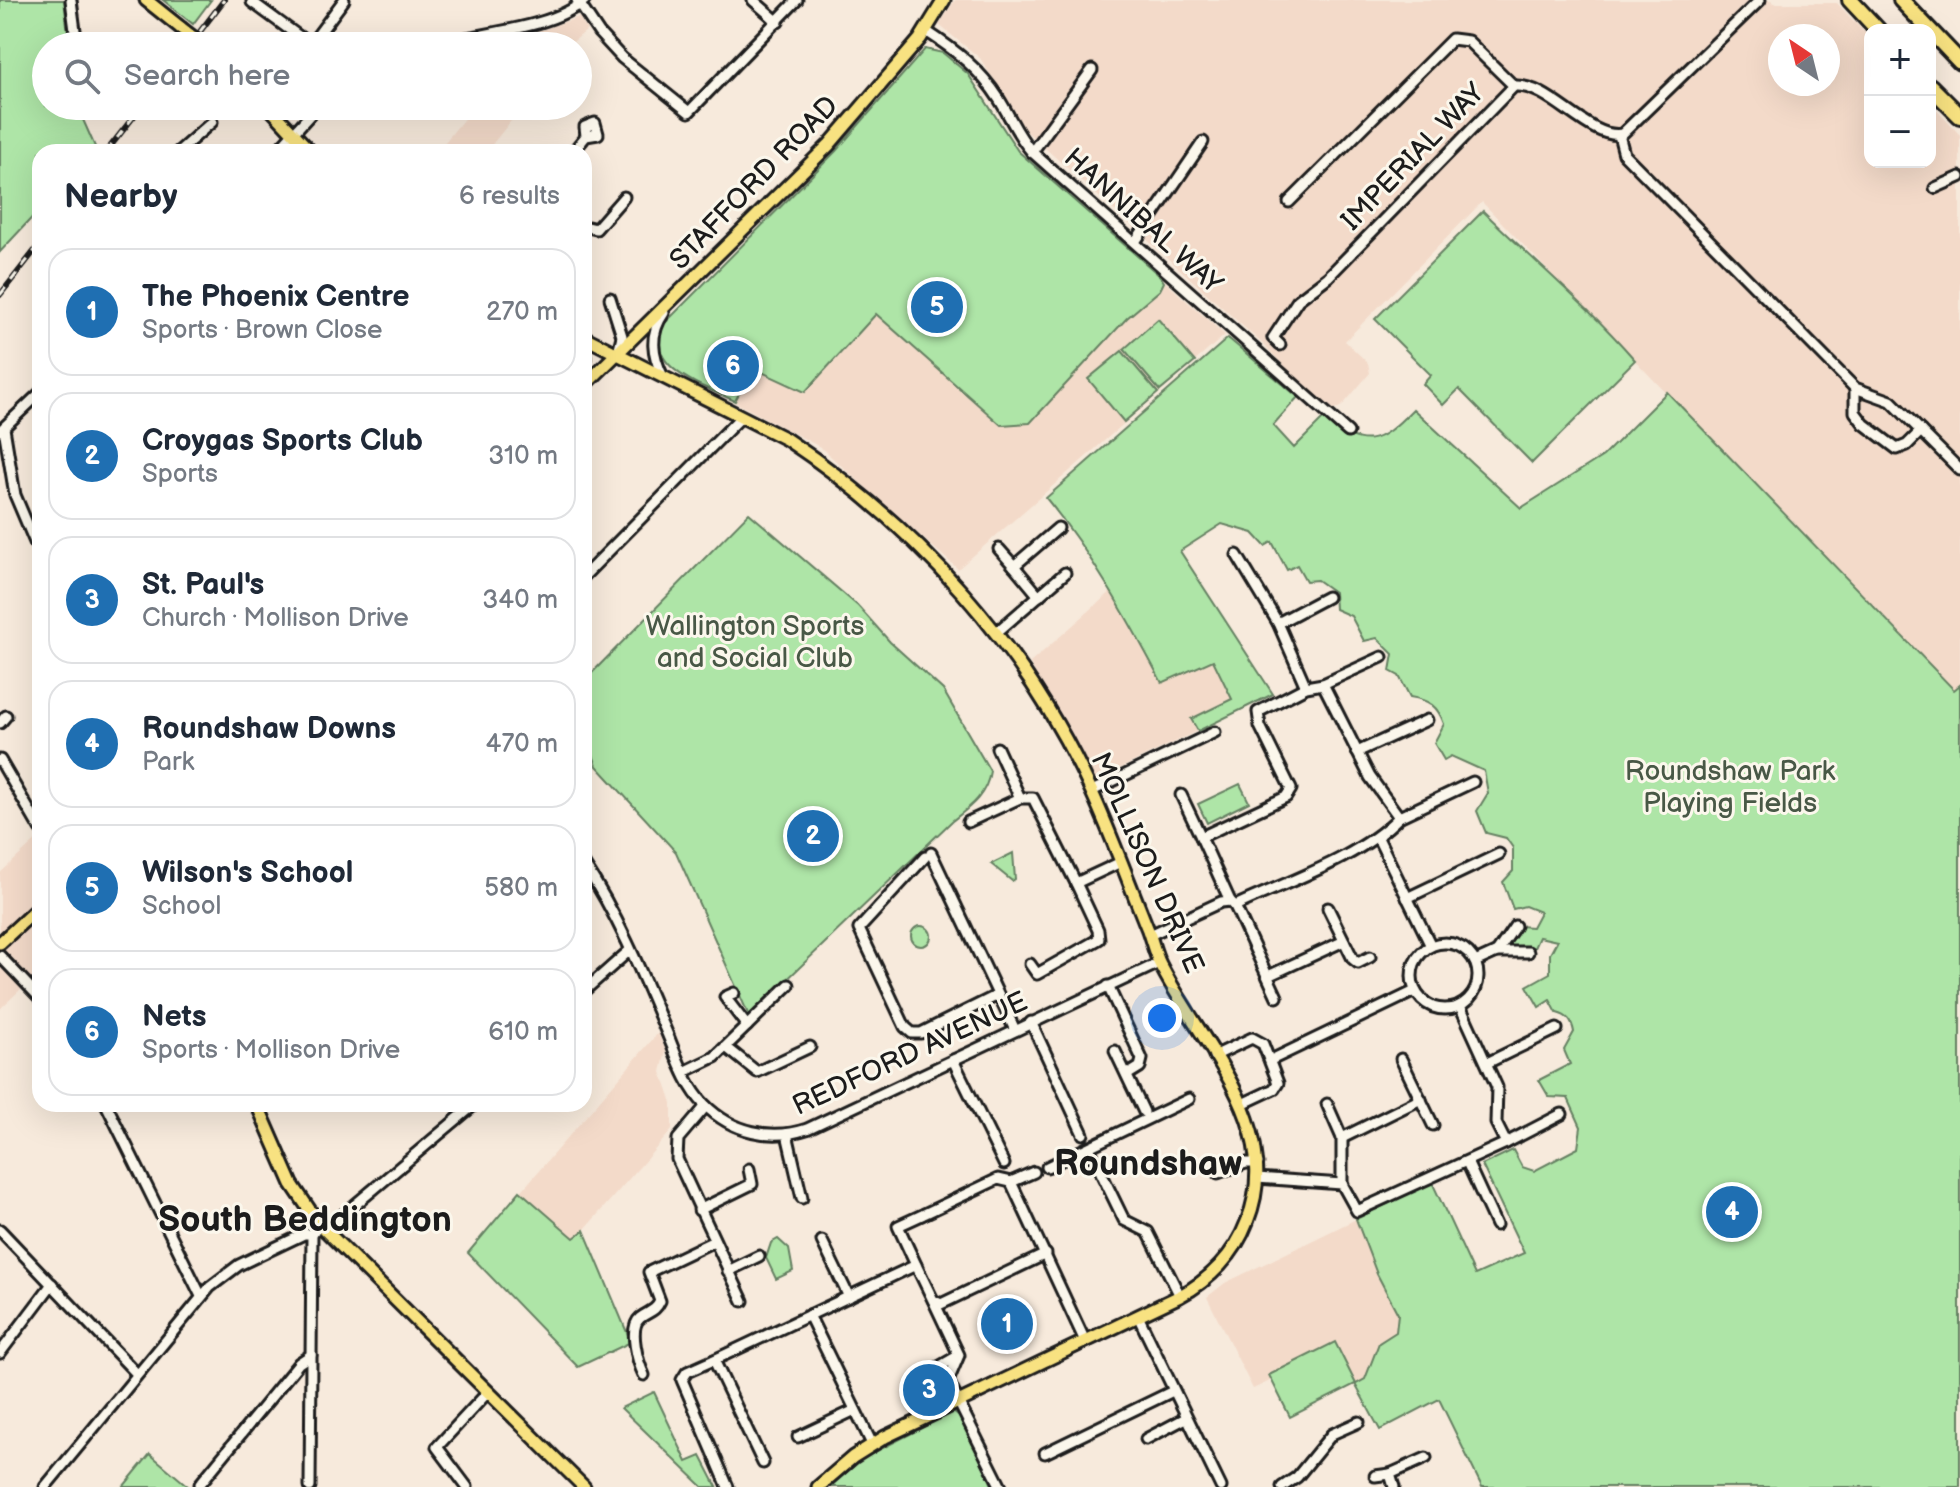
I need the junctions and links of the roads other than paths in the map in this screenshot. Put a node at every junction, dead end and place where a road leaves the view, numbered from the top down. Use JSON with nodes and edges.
{"nodes":[{"id":1,"x":71,"y":0,"type":"edge"},
{"id":2,"x":146,"y":0,"type":"edge"},
{"id":3,"x":344,"y":0,"type":"edge"},
{"id":4,"x":753,"y":0,"type":"edge"},
{"id":5,"x":797,"y":0,"type":"edge"},
{"id":6,"x":944,"y":0,"type":"edge"},
{"id":7,"x":1760,"y":0,"type":"edge"},
{"id":8,"x":1850,"y":0,"type":"edge"},
{"id":9,"x":1901,"y":0,"type":"edge"},
{"id":10,"x":252,"y":2,"type":"dead end"},
{"id":11,"x":581,"y":2,"type":"edge"},
{"id":12,"x":778,"y":22,"type":"junction"},
{"id":13,"x":1872,"y":24,"type":"edge"},
{"id":14,"x":926,"y":31,"type":"junction"},
{"id":15,"x":75,"y":32,"type":"edge"},
{"id":16,"x":186,"y":32,"type":"edge"},
{"id":17,"x":294,"y":32,"type":"edge"},
{"id":18,"x":320,"y":32,"type":"edge"},
{"id":19,"x":491,"y":32,"type":"edge"},
{"id":20,"x":1960,"y":62,"type":"edge"},
{"id":21,"x":1092,"y":70,"type":"dead end"},
{"id":22,"x":1514,"y":86,"type":"junction"},
{"id":23,"x":1936,"y":92,"type":"edge"},
{"id":24,"x":1960,"y":116,"type":"edge"},
{"id":25,"x":280,"y":120,"type":"edge"},
{"id":26,"x":306,"y":120,"type":"edge"},
{"id":27,"x":212,"y":122,"type":"dead end"},
{"id":28,"x":293,"y":134,"type":"junction"},
{"id":29,"x":1619,"y":135,"type":"junction"},
{"id":30,"x":586,"y":136,"type":"dead end"},
{"id":31,"x":1203,"y":142,"type":"dead end"},
{"id":32,"x":187,"y":144,"type":"edge"},
{"id":33,"x":284,"y":144,"type":"edge"},
{"id":34,"x":303,"y":144,"type":"edge"},
{"id":35,"x":580,"y":144,"type":"edge"},
{"id":36,"x":1032,"y":152,"type":"junction"},
{"id":37,"x":1960,"y":177,"type":"edge"},
{"id":38,"x":1935,"y":188,"type":"dead end"},
{"id":39,"x":624,"y":197,"type":"dead end"},
{"id":40,"x":1289,"y":202,"type":"dead end"},
{"id":41,"x":592,"y":228,"type":"edge"},
{"id":42,"x":1135,"y":242,"type":"junction"},
{"id":43,"x":610,"y":298,"type":"dead end"},
{"id":44,"x":670,"y":304,"type":"junction"},
{"id":45,"x":592,"y":341,"type":"edge"},
{"id":46,"x":1280,"y":345,"type":"dead end"},
{"id":47,"x":618,"y":352,"type":"junction"},
{"id":48,"x":663,"y":377,"type":"junction"},
{"id":49,"x":592,"y":378,"type":"edge"},
{"id":50,"x":1855,"y":388,"type":"junction"},
{"id":51,"x":32,"y":401,"type":"edge"},
{"id":52,"x":741,"y":417,"type":"junction"},
{"id":53,"x":2,"y":429,"type":"edge"},
{"id":54,"x":1921,"y":431,"type":"junction"},
{"id":55,"x":1348,"y":432,"type":"dead end"},
{"id":56,"x":1960,"y":470,"type":"edge"},
{"id":57,"x":1058,"y":528,"type":"dead end"},
{"id":58,"x":32,"y":535,"type":"edge"},
{"id":59,"x":999,"y":549,"type":"dead end"},
{"id":60,"x":1237,"y":555,"type":"dead end"},
{"id":61,"x":1014,"y":566,"type":"junction"},
{"id":62,"x":592,"y":568,"type":"edge"},
{"id":63,"x":1065,"y":573,"type":"dead end"},
{"id":64,"x":1039,"y":596,"type":"junction"},
{"id":65,"x":1327,"y":597,"type":"dead end"},
{"id":66,"x":1278,"y":623,"type":"junction"},
{"id":67,"x":997,"y":632,"type":"junction"},
{"id":68,"x":1382,"y":657,"type":"dead end"},
{"id":69,"x":1323,"y":684,"type":"junction"},
{"id":70,"x":1306,"y":687,"type":"junction"},
{"id":71,"x":1427,"y":720,"type":"dead end"},
{"id":72,"x":1215,"y":732,"type":"dead end"},
{"id":73,"x":997,"y":748,"type":"dead end"},
{"id":74,"x":1357,"y":752,"type":"junction"},
{"id":75,"x":0,"y":760,"type":"edge"},
{"id":76,"x":1473,"y":782,"type":"dead end"},
{"id":77,"x":1092,"y":791,"type":"junction"},
{"id":78,"x":1181,"y":795,"type":"dead end"},
{"id":79,"x":1020,"y":798,"type":"junction"},
{"id":80,"x":32,"y":815,"type":"edge"},
{"id":81,"x":1399,"y":817,"type":"junction"},
{"id":82,"x":968,"y":822,"type":"dead end"},
{"id":83,"x":1201,"y":837,"type":"junction"},
{"id":84,"x":1378,"y":838,"type":"junction"},
{"id":85,"x":1499,"y":854,"type":"dead end"},
{"id":86,"x":1121,"y":862,"type":"junction"},
{"id":87,"x":592,"y":877,"type":"edge"},
{"id":88,"x":1076,"y":883,"type":"junction"},
{"id":89,"x":1407,"y":898,"type":"junction"},
{"id":90,"x":1232,"y":904,"type":"junction"},
{"id":91,"x":1328,"y":908,"type":"dead end"},
{"id":92,"x":32,"y":913,"type":"edge"},
{"id":93,"x":1515,"y":926,"type":"dead end"},
{"id":94,"x":1150,"y":935,"type":"junction"},
{"id":95,"x":1344,"y":941,"type":"junction"},
{"id":96,"x":0,"y":943,"type":"edge"},
{"id":97,"x":1431,"y":946,"type":"junction"},
{"id":98,"x":630,"y":950,"type":"junction"},
{"id":99,"x":1497,"y":952,"type":"junction"},
{"id":100,"x":1528,"y":952,"type":"dead end"},
{"id":101,"x":0,"y":956,"type":"edge"},
{"id":102,"x":1370,"y":957,"type":"dead end"},
{"id":103,"x":1475,"y":962,"type":"junction"},
{"id":104,"x":1159,"y":963,"type":"junction"},
{"id":105,"x":1030,"y":964,"type":"dead end"},
{"id":106,"x":1268,"y":976,"type":"junction"},
{"id":107,"x":592,"y":984,"type":"edge"},
{"id":108,"x":789,"y":985,"type":"dead end"},
{"id":109,"x":1108,"y":986,"type":"junction"},
{"id":110,"x":32,"y":990,"type":"edge"},
{"id":111,"x":1415,"y":991,"type":"junction"},
{"id":112,"x":734,"y":993,"type":"dead end"},
{"id":113,"x":998,"y":995,"type":"junction"},
{"id":114,"x":1277,"y":997,"type":"dead end"},
{"id":115,"x":1460,"y":1006,"type":"junction"},
{"id":116,"x":1031,"y":1022,"type":"junction"},
{"id":117,"x":747,"y":1026,"type":"junction"},
{"id":118,"x":1557,"y":1029,"type":"dead end"},
{"id":119,"x":1015,"y":1030,"type":"junction"},
{"id":120,"x":726,"y":1047,"type":"junction"},
{"id":121,"x":810,"y":1047,"type":"dead end"},
{"id":122,"x":1115,"y":1051,"type":"dead end"},
{"id":123,"x":1214,"y":1056,"type":"junction"},
{"id":124,"x":1401,"y":1059,"type":"dead end"},
{"id":125,"x":953,"y":1060,"type":"junction"},
{"id":126,"x":1271,"y":1060,"type":"junction"},
{"id":127,"x":1487,"y":1063,"type":"junction"},
{"id":128,"x":684,"y":1072,"type":"junction"},
{"id":129,"x":1127,"y":1075,"type":"junction"},
{"id":130,"x":1189,"y":1099,"type":"dead end"},
{"id":131,"x":1421,"y":1099,"type":"junction"},
{"id":132,"x":1242,"y":1104,"type":"junction"},
{"id":133,"x":1327,"y":1104,"type":"dead end"},
{"id":134,"x":706,"y":1106,"type":"junction"},
{"id":135,"x":110,"y":1112,"type":"edge"},
{"id":136,"x":260,"y":1112,"type":"edge"},
{"id":137,"x":465,"y":1112,"type":"edge"},
{"id":138,"x":1144,"y":1112,"type":"dead end"},
{"id":139,"x":1562,"y":1114,"type":"dead end"},
{"id":140,"x":1433,"y":1125,"type":"dead end"},
{"id":141,"x":787,"y":1134,"type":"junction"},
{"id":142,"x":1083,"y":1134,"type":"dead end"},
{"id":143,"x":1342,"y":1138,"type":"junction"},
{"id":144,"x":1506,"y":1143,"type":"junction"},
{"id":145,"x":1089,"y":1148,"type":"junction"},
{"id":146,"x":1467,"y":1162,"type":"junction"},
{"id":147,"x":1258,"y":1163,"type":"junction"},
{"id":148,"x":1004,"y":1164,"type":"dead end"},
{"id":149,"x":1047,"y":1167,"type":"dead end"},
{"id":150,"x":749,"y":1169,"type":"dead end"},
{"id":151,"x":1034,"y":1172,"type":"dead end"},
{"id":152,"x":1218,"y":1173,"type":"dead end"},
{"id":153,"x":1257,"y":1178,"type":"junction"},
{"id":154,"x":1011,"y":1182,"type":"junction"},
{"id":155,"x":1342,"y":1184,"type":"junction"},
{"id":156,"x":802,"y":1198,"type":"dead end"},
{"id":157,"x":699,"y":1210,"type":"junction"},
{"id":158,"x":1496,"y":1225,"type":"dead end"},
{"id":159,"x":319,"y":1229,"type":"junction"},
{"id":160,"x":0,"y":1230,"type":"edge"},
{"id":161,"x":714,"y":1241,"type":"junction"},
{"id":162,"x":822,"y":1241,"type":"dead end"},
{"id":163,"x":1046,"y":1254,"type":"junction"},
{"id":164,"x":759,"y":1256,"type":"dead end"},
{"id":165,"x":916,"y":1265,"type":"junction"},
{"id":166,"x":728,"y":1271,"type":"junction"},
{"id":167,"x":52,"y":1284,"type":"junction"},
{"id":168,"x":201,"y":1296,"type":"junction"},
{"id":169,"x":1180,"y":1296,"type":"junction"},
{"id":170,"x":849,"y":1297,"type":"junction"},
{"id":171,"x":743,"y":1301,"type":"dead end"},
{"id":172,"x":934,"y":1302,"type":"junction"},
{"id":173,"x":809,"y":1315,"type":"junction"},
{"id":174,"x":1138,"y":1316,"type":"junction"},
{"id":175,"x":1085,"y":1341,"type":"junction"},
{"id":176,"x":0,"y":1353,"type":"edge"},
{"id":177,"x":311,"y":1355,"type":"junction"},
{"id":178,"x":959,"y":1355,"type":"junction"},
{"id":179,"x":714,"y":1360,"type":"junction"},
{"id":180,"x":937,"y":1368,"type":"dead end"},
{"id":181,"x":137,"y":1374,"type":"junction"},
{"id":182,"x":644,"y":1375,"type":"dead end"},
{"id":183,"x":1173,"y":1391,"type":"junction"},
{"id":184,"x":488,"y":1392,"type":"junction"},
{"id":185,"x":958,"y":1402,"type":"junction"},
{"id":186,"x":855,"y":1410,"type":"junction"},
{"id":187,"x":1186,"y":1418,"type":"junction"},
{"id":188,"x":1359,"y":1422,"type":"dead end"},
{"id":189,"x":798,"y":1437,"type":"dead end"},
{"id":190,"x":1146,"y":1439,"type":"dead end"},
{"id":191,"x":872,"y":1444,"type":"junction"},
{"id":192,"x":1045,"y":1453,"type":"dead end"},
{"id":193,"x":1426,"y":1458,"type":"dead end"},
{"id":194,"x":763,"y":1463,"type":"dead end"},
{"id":195,"x":1390,"y":1474,"type":"junction"},
{"id":196,"x":1375,"y":1476,"type":"dead end"},
{"id":197,"x":200,"y":1484,"type":"dead end"},
{"id":198,"x":45,"y":1487,"type":"edge"},
{"id":199,"x":310,"y":1487,"type":"edge"},
{"id":200,"x":467,"y":1487,"type":"edge"},
{"id":201,"x":584,"y":1487,"type":"edge"},
{"id":202,"x":728,"y":1487,"type":"edge"},
{"id":203,"x":818,"y":1487,"type":"edge"},
{"id":204,"x":1001,"y":1487,"type":"edge"},
{"id":205,"x":1221,"y":1487,"type":"edge"},
{"id":206,"x":1282,"y":1487,"type":"edge"},
{"id":207,"x":1394,"y":1487,"type":"edge"}],
"edges":[{"from":1,"to":15,"type":"street"},
{"from":2,"to":16,"type":"main road","bridge":true},
{"from":3,"to":18,"type":"street"},
{"from":4,"to":12,"type":"street"},
{"from":5,"to":12,"type":"street"},
{"from":6,"to":14,"type":"main road","name":"STAFFORD ROAD"},
{"from":7,"to":29,"type":"street"},
{"from":8,"to":13,"type":"highway"},
{"from":9,"to":20,"type":"highway"},
{"from":10,"to":17,"type":"street"},
{"from":11,"to":12,"type":"street"},
{"from":11,"to":19,"type":"street"},
{"from":14,"to":36,"type":"street","name":"HANNIBAL WAY"},
{"from":14,"to":44,"type":"main road","name":"STAFFORD ROAD"},
{"from":21,"to":36,"type":"street"},
{"from":22,"to":29,"type":"street","name":"IMPERIAL WAY"},
{"from":22,"to":40,"type":"street"},
{"from":22,"to":46,"type":"street","name":"IMPERIAL WAY"},
{"from":23,"to":24,"type":"highway"},
{"from":25,"to":28,"type":"main road"},
{"from":26,"to":28,"type":"street"},
{"from":27,"to":32,"type":"street"},
{"from":28,"to":33,"type":"street"},
{"from":28,"to":34,"type":"main road"},
{"from":29,"to":50,"type":"street"},
{"from":30,"to":35,"type":"street"},
{"from":31,"to":42,"type":"street"},
{"from":36,"to":42,"type":"street","name":"HANNIBAL WAY"},
{"from":37,"to":38,"type":"street"},
{"from":39,"to":41,"type":"street"},
{"from":42,"to":55,"type":"street","name":"HANNIBAL WAY"},
{"from":43,"to":47,"type":"street"},
{"from":44,"to":47,"type":"main road","name":"STAFFORD ROAD"},
{"from":44,"to":48,"type":"street"},
{"from":45,"to":47,"type":"main road","name":"MOLLISON DRIVE"},
{"from":47,"to":48,"type":"main road","name":"MOLLISON DRIVE"},
{"from":47,"to":49,"type":"main road","name":"STAFFORD ROAD"},
{"from":48,"to":52,"type":"main road","name":"MOLLISON DRIVE"},
{"from":50,"to":54,"type":"street"},
{"from":50,"to":54,"type":"street"},
{"from":51,"to":53,"type":"street"},
{"from":52,"to":62,"type":"street"},
{"from":52,"to":67,"type":"main road","name":"MOLLISON DRIVE"},
{"from":53,"to":58,"type":"street"},
{"from":54,"to":56,"type":"street"},
{"from":57,"to":61,"type":"street"},
{"from":59,"to":61,"type":"street"},
{"from":60,"to":66,"type":"street"},
{"from":61,"to":64,"type":"street"},
{"from":63,"to":64,"type":"street"},
{"from":64,"to":67,"type":"street"},
{"from":65,"to":66,"type":"street"},
{"from":66,"to":70,"type":"street"},
{"from":67,"to":77,"type":"main road","name":"MOLLISON DRIVE"},
{"from":68,"to":69,"type":"street"},
{"from":69,"to":70,"type":"street"},
{"from":69,"to":74,"type":"street"},
{"from":70,"to":83,"type":"street"},
{"from":71,"to":74,"type":"street"},
{"from":72,"to":77,"type":"street"},
{"from":73,"to":79,"type":"street"},
{"from":74,"to":81,"type":"street"},
{"from":75,"to":80,"type":"street"},
{"from":76,"to":81,"type":"street"},
{"from":77,"to":86,"type":"main road","name":"MOLLISON DRIVE"},
{"from":78,"to":83,"type":"street"},
{"from":79,"to":82,"type":"street"},
{"from":79,"to":88,"type":"street"},
{"from":81,"to":84,"type":"street"},
{"from":83,"to":90,"type":"street"},
{"from":84,"to":89,"type":"street"},
{"from":84,"to":90,"type":"street"},
{"from":85,"to":89,"type":"street"},
{"from":86,"to":88,"type":"street"},
{"from":86,"to":94,"type":"main road","name":"MOLLISON DRIVE"},
{"from":87,"to":98,"type":"street","name":"REDFORD AVENUE"},
{"from":88,"to":105,"type":"street"},
{"from":89,"to":97,"type":"street"},
{"from":90,"to":94,"type":"street"},
{"from":90,"to":106,"type":"street"},
{"from":91,"to":95,"type":"street"},
{"from":92,"to":96,"type":"main road"},
{"from":93,"to":99,"type":"street"},
{"from":94,"to":104,"type":"main road","name":"MOLLISON DRIVE"},
{"from":95,"to":102,"type":"street"},
{"from":95,"to":106,"type":"street"},
{"from":97,"to":103,"type":"street"},
{"from":97,"to":111,"type":"street"},
{"from":98,"to":107,"type":"street"},
{"from":98,"to":128,"type":"street","name":"REDFORD AVENUE"},
{"from":99,"to":100,"type":"street"},
{"from":99,"to":103,"type":"street"},
{"from":101,"to":110,"type":"street"},
{"from":103,"to":115,"type":"street"},
{"from":104,"to":109,"type":"street","name":"REDFORD AVENUE"},
{"from":104,"to":123,"type":"main road","name":"MOLLISON DRIVE"},
{"from":106,"to":114,"type":"street"},
{"from":108,"to":117,"type":"street"},
{"from":109,"to":116,"type":"street","name":"REDFORD AVENUE"},
{"from":109,"to":129,"type":"street"},
{"from":111,"to":115,"type":"street"},
{"from":111,"to":126,"type":"street"},
{"from":112,"to":117,"type":"street"},
{"from":113,"to":113,"type":"street"},
{"from":113,"to":119,"type":"street"},
{"from":115,"to":127,"type":"street"},
{"from":116,"to":119,"type":"street","name":"REDFORD AVENUE"},
{"from":116,"to":142,"type":"street"},
{"from":117,"to":120,"type":"street"},
{"from":118,"to":127,"type":"street"},
{"from":119,"to":125,"type":"street","name":"REDFORD AVENUE"},
{"from":120,"to":121,"type":"street"},
{"from":120,"to":128,"type":"street"},
{"from":122,"to":129,"type":"street"},
{"from":123,"to":126,"type":"street"},
{"from":123,"to":132,"type":"main road","name":"MOLLISON DRIVE"},
{"from":124,"to":131,"type":"street"},
{"from":125,"to":141,"type":"street","name":"REDFORD AVENUE"},
{"from":125,"to":148,"type":"street"},
{"from":126,"to":132,"type":"street"},
{"from":127,"to":144,"type":"street"},
{"from":128,"to":134,"type":"street","name":"REDFORD AVENUE"},
{"from":129,"to":138,"type":"street"},
{"from":130,"to":145,"type":"street"},
{"from":131,"to":140,"type":"street"},
{"from":131,"to":143,"type":"street"},
{"from":132,"to":147,"type":"main road","name":"MOLLISON DRIVE"},
{"from":133,"to":143,"type":"street"},
{"from":134,"to":141,"type":"street","name":"REDFORD AVENUE"},
{"from":134,"to":157,"type":"street"},
{"from":135,"to":168,"type":"street"},
{"from":136,"to":159,"type":"main road"},
{"from":137,"to":159,"type":"street"},
{"from":139,"to":144,"type":"street"},
{"from":141,"to":156,"type":"street"},
{"from":143,"to":155,"type":"street"},
{"from":144,"to":146,"type":"street"},
{"from":145,"to":149,"type":"street"},
{"from":145,"to":169,"type":"street"},
{"from":146,"to":155,"type":"street"},
{"from":146,"to":158,"type":"street"},
{"from":147,"to":152,"type":"street"},
{"from":147,"to":153,"type":"main road","name":"MOLLISON DRIVE"},
{"from":150,"to":157,"type":"street"},
{"from":151,"to":154,"type":"street"},
{"from":153,"to":155,"type":"street"},
{"from":153,"to":169,"type":"main road","name":"MOLLISON DRIVE"},
{"from":154,"to":163,"type":"street"},
{"from":154,"to":165,"type":"street"},
{"from":157,"to":161,"type":"street"},
{"from":159,"to":168,"type":"street"},
{"from":159,"to":177,"type":"street"},
{"from":159,"to":184,"type":"main road"},
{"from":160,"to":167,"type":"street"},
{"from":161,"to":166,"type":"street"},
{"from":161,"to":182,"type":"street"},
{"from":162,"to":170,"type":"street"},
{"from":163,"to":172,"type":"street"},
{"from":163,"to":175,"type":"street"},
{"from":164,"to":166,"type":"street"},
{"from":165,"to":170,"type":"street"},
{"from":165,"to":172,"type":"street"},
{"from":166,"to":171,"type":"street"},
{"from":167,"to":176,"type":"street"},
{"from":167,"to":181,"type":"street"},
{"from":168,"to":181,"type":"street"},
{"from":169,"to":174,"type":"main road","name":"MOLLISON DRIVE"},
{"from":170,"to":173,"type":"street"},
{"from":172,"to":178,"type":"street"},
{"from":173,"to":179,"type":"street"},
{"from":173,"to":186,"type":"street"},
{"from":174,"to":175,"type":"main road","name":"MOLLISON DRIVE"},
{"from":174,"to":183,"type":"street"},
{"from":175,"to":185,"type":"main road","name":"MOLLISON DRIVE"},
{"from":177,"to":197,"type":"street"},
{"from":177,"to":199,"type":"street"},
{"from":178,"to":180,"type":"street"},
{"from":178,"to":185,"type":"street"},
{"from":179,"to":194,"type":"street"},
{"from":179,"to":202,"type":"street"},
{"from":181,"to":198,"type":"street"},
{"from":183,"to":187,"type":"street"},
{"from":183,"to":192,"type":"street"},
{"from":184,"to":200,"type":"street"},
{"from":184,"to":201,"type":"main road"},
{"from":185,"to":191,"type":"main road","name":"MOLLISON DRIVE"},
{"from":185,"to":204,"type":"street"},
{"from":186,"to":189,"type":"street"},
{"from":186,"to":191,"type":"street"},
{"from":187,"to":190,"type":"street"},
{"from":187,"to":205,"type":"street"},
{"from":188,"to":206,"type":"street"},
{"from":191,"to":203,"type":"main road","name":"MOLLISON DRIVE"},
{"from":193,"to":195,"type":"street"},
{"from":195,"to":196,"type":"street"},
{"from":195,"to":207,"type":"street"}]}
